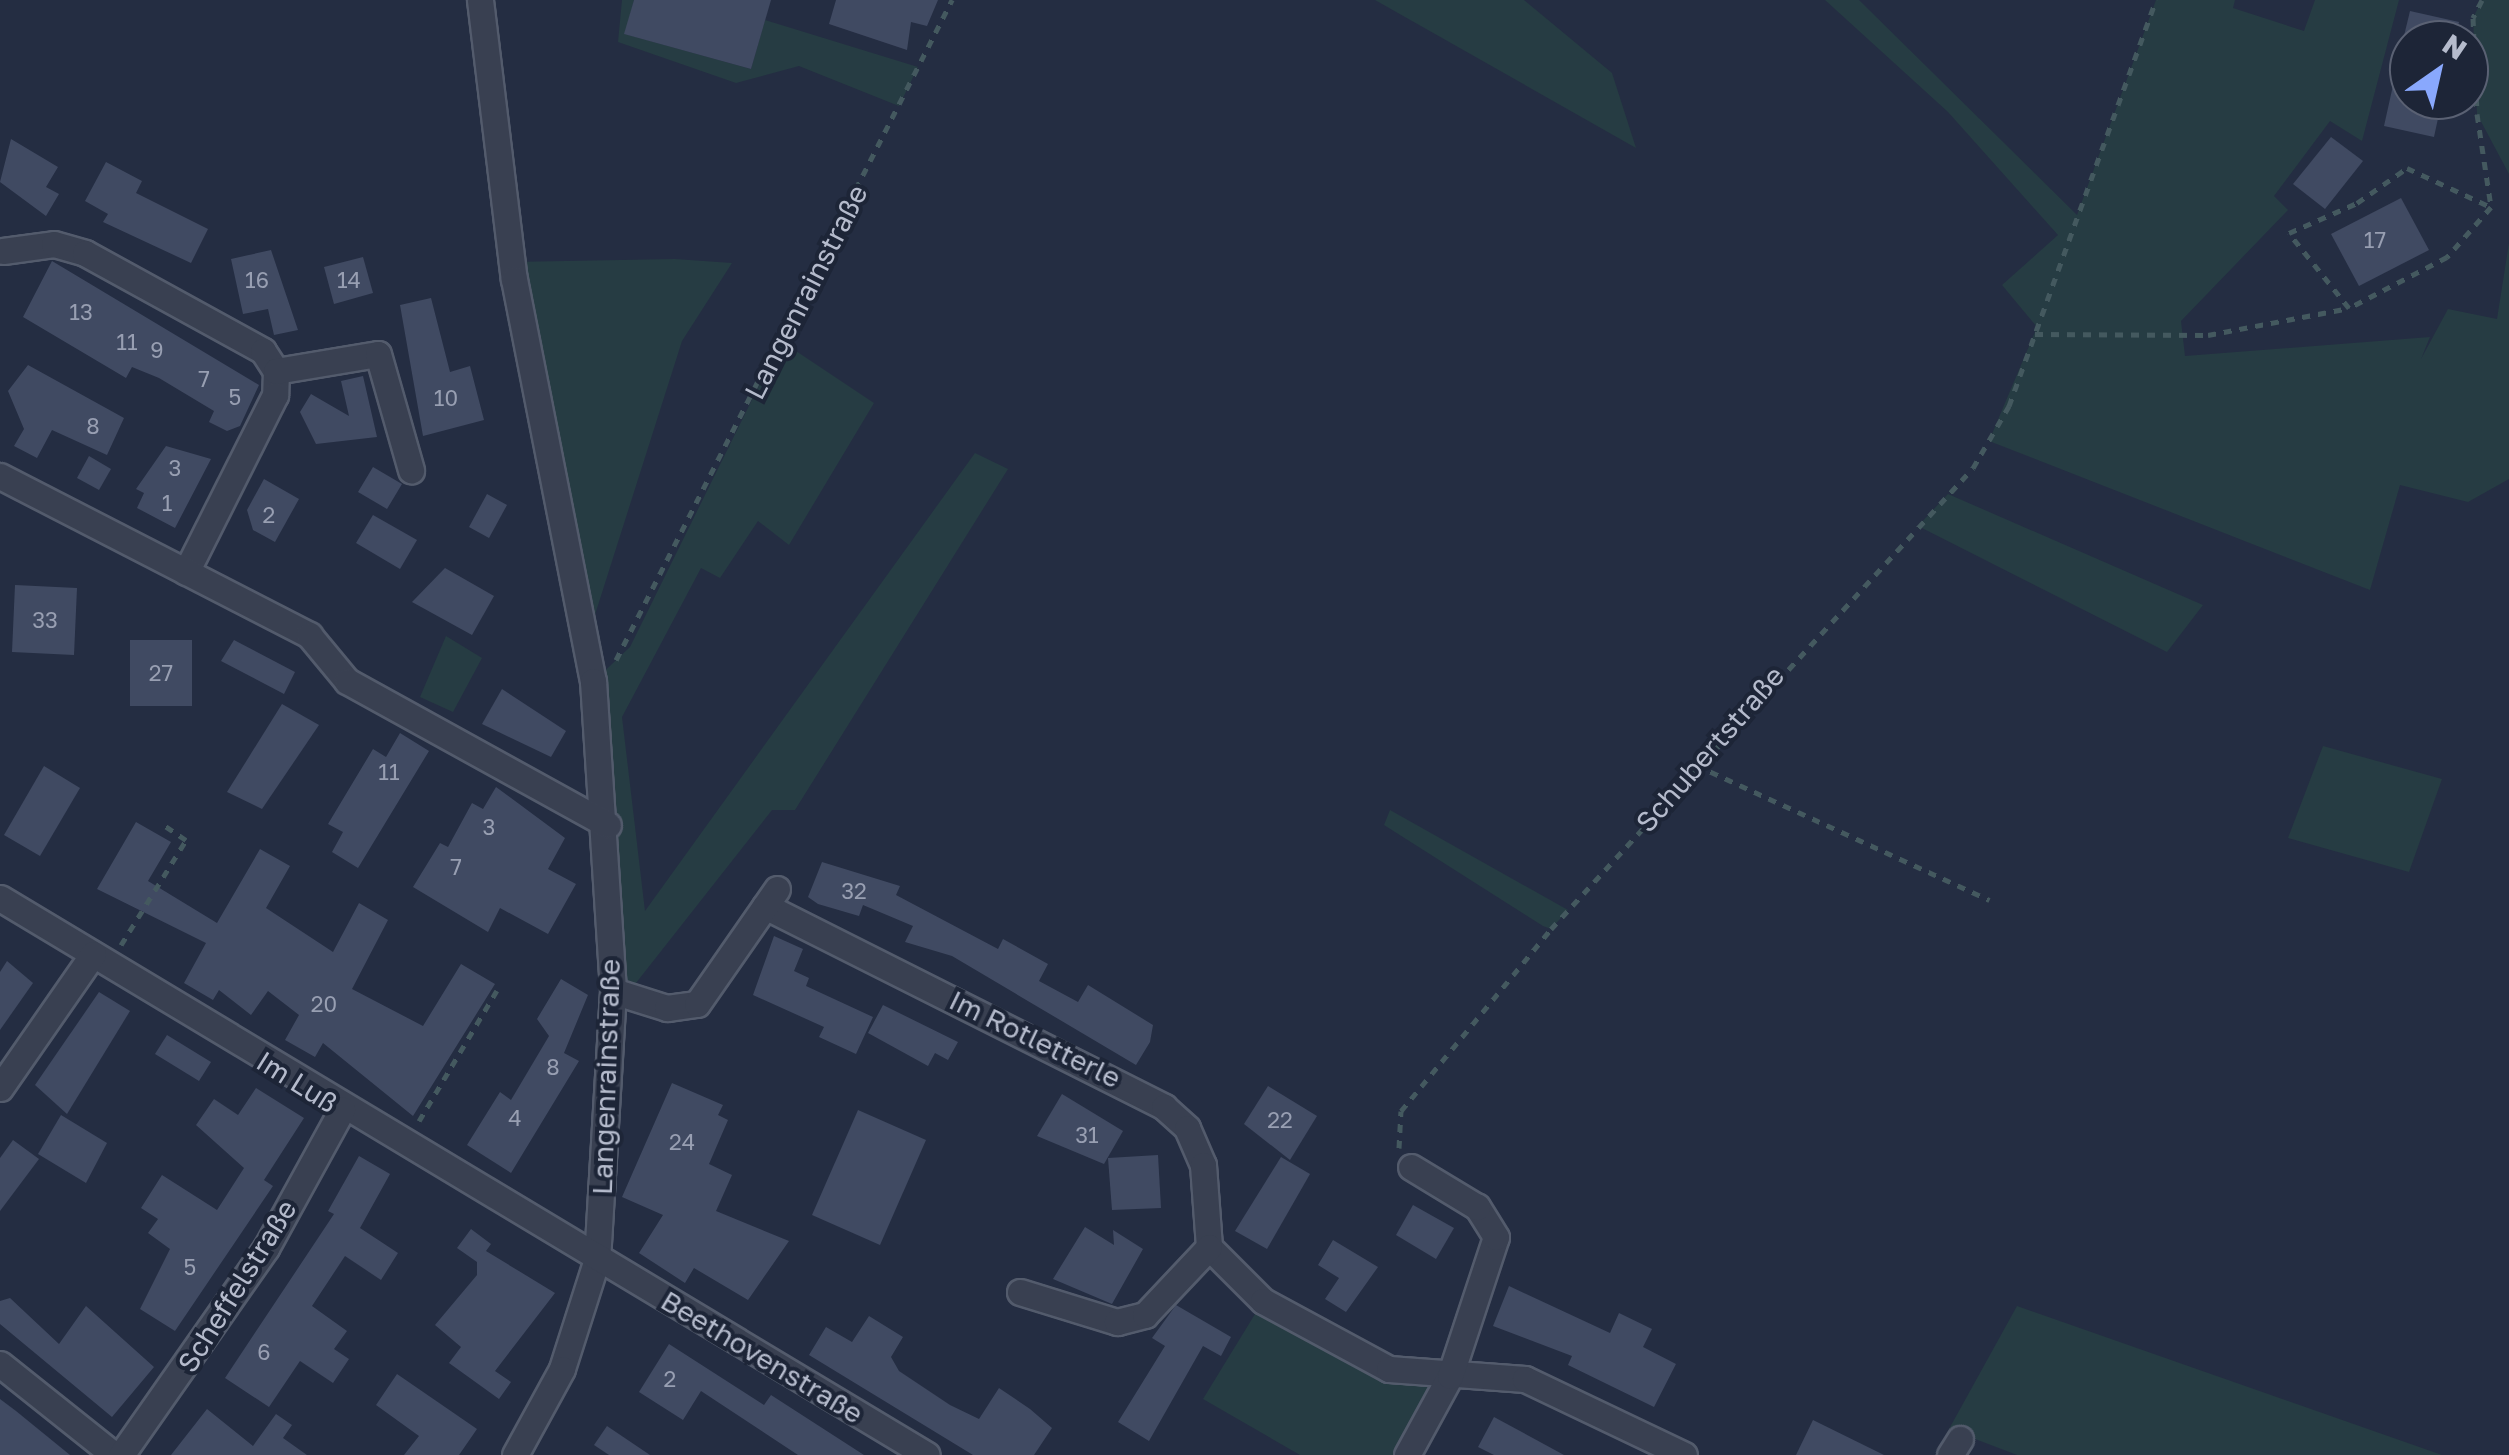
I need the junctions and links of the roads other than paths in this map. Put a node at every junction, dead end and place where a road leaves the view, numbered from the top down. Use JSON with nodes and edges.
{"nodes":[{"id":1,"x":480,"y":0,"type":"edge"},
{"id":2,"x":1,"y":258,"type":"edge"},
{"id":3,"x":276,"y":371,"type":"junction"},
{"id":4,"x":411,"y":470,"type":"dead end"},
{"id":5,"x":0,"y":476,"type":"edge"},
{"id":6,"x":186,"y":572,"type":"junction"},
{"id":7,"x":608,"y":825,"type":"junction"},
{"id":8,"x":0,"y":898,"type":"edge"},
{"id":9,"x":101,"y":959,"type":"junction"},
{"id":10,"x":614,"y":991,"type":"junction"},
{"id":11,"x":0,"y":1088,"type":"edge"},
{"id":12,"x":342,"y":1110,"type":"junction"},
{"id":13,"x":1410,"y":1167,"type":"road end"},
{"id":14,"x":1209,"y":1248,"type":"junction"},
{"id":15,"x":597,"y":1259,"type":"junction"},
{"id":16,"x":1020,"y":1292,"type":"dead end"},
{"id":17,"x":0,"y":1364,"type":"edge"},
{"id":18,"x":1450,"y":1376,"type":"junction"},
{"id":19,"x":117,"y":1455,"type":"edge"},
{"id":20,"x":515,"y":1455,"type":"edge"},
{"id":21,"x":927,"y":1455,"type":"edge"},
{"id":22,"x":1406,"y":1455,"type":"edge"},
{"id":23,"x":1684,"y":1455,"type":"edge"}],
"edges":[{"from":1,"to":7,"type":"street","name":"Langenrainstraße"},
{"from":2,"to":3,"type":"street"},
{"from":3,"to":4,"type":"street"},
{"from":3,"to":6,"type":"street"},
{"from":5,"to":6,"type":"street"},
{"from":6,"to":7,"type":"street"},
{"from":7,"to":10,"type":"street","name":"Langenrainstraße"},
{"from":8,"to":9,"type":"street","name":"Im Luß"},
{"from":9,"to":11,"type":"street"},
{"from":9,"to":12,"type":"street","name":"Im Luß"},
{"from":10,"to":14,"type":"street","name":"Im Rotletterle"},
{"from":10,"to":15,"type":"street","name":"Langenrainstraße"},
{"from":12,"to":15,"type":"street","name":"Im Luß"},
{"from":12,"to":19,"type":"street","name":"Scheffelstraße"},
{"from":13,"to":18,"type":"street"},
{"from":14,"to":16,"type":"street"},
{"from":14,"to":18,"type":"street"},
{"from":15,"to":20,"type":"street","name":"Langenrainstraße"},
{"from":15,"to":21,"type":"street","name":"Beethovenstraße"},
{"from":17,"to":19,"type":"street"},
{"from":18,"to":22,"type":"street"},
{"from":18,"to":23,"type":"street"}]}
